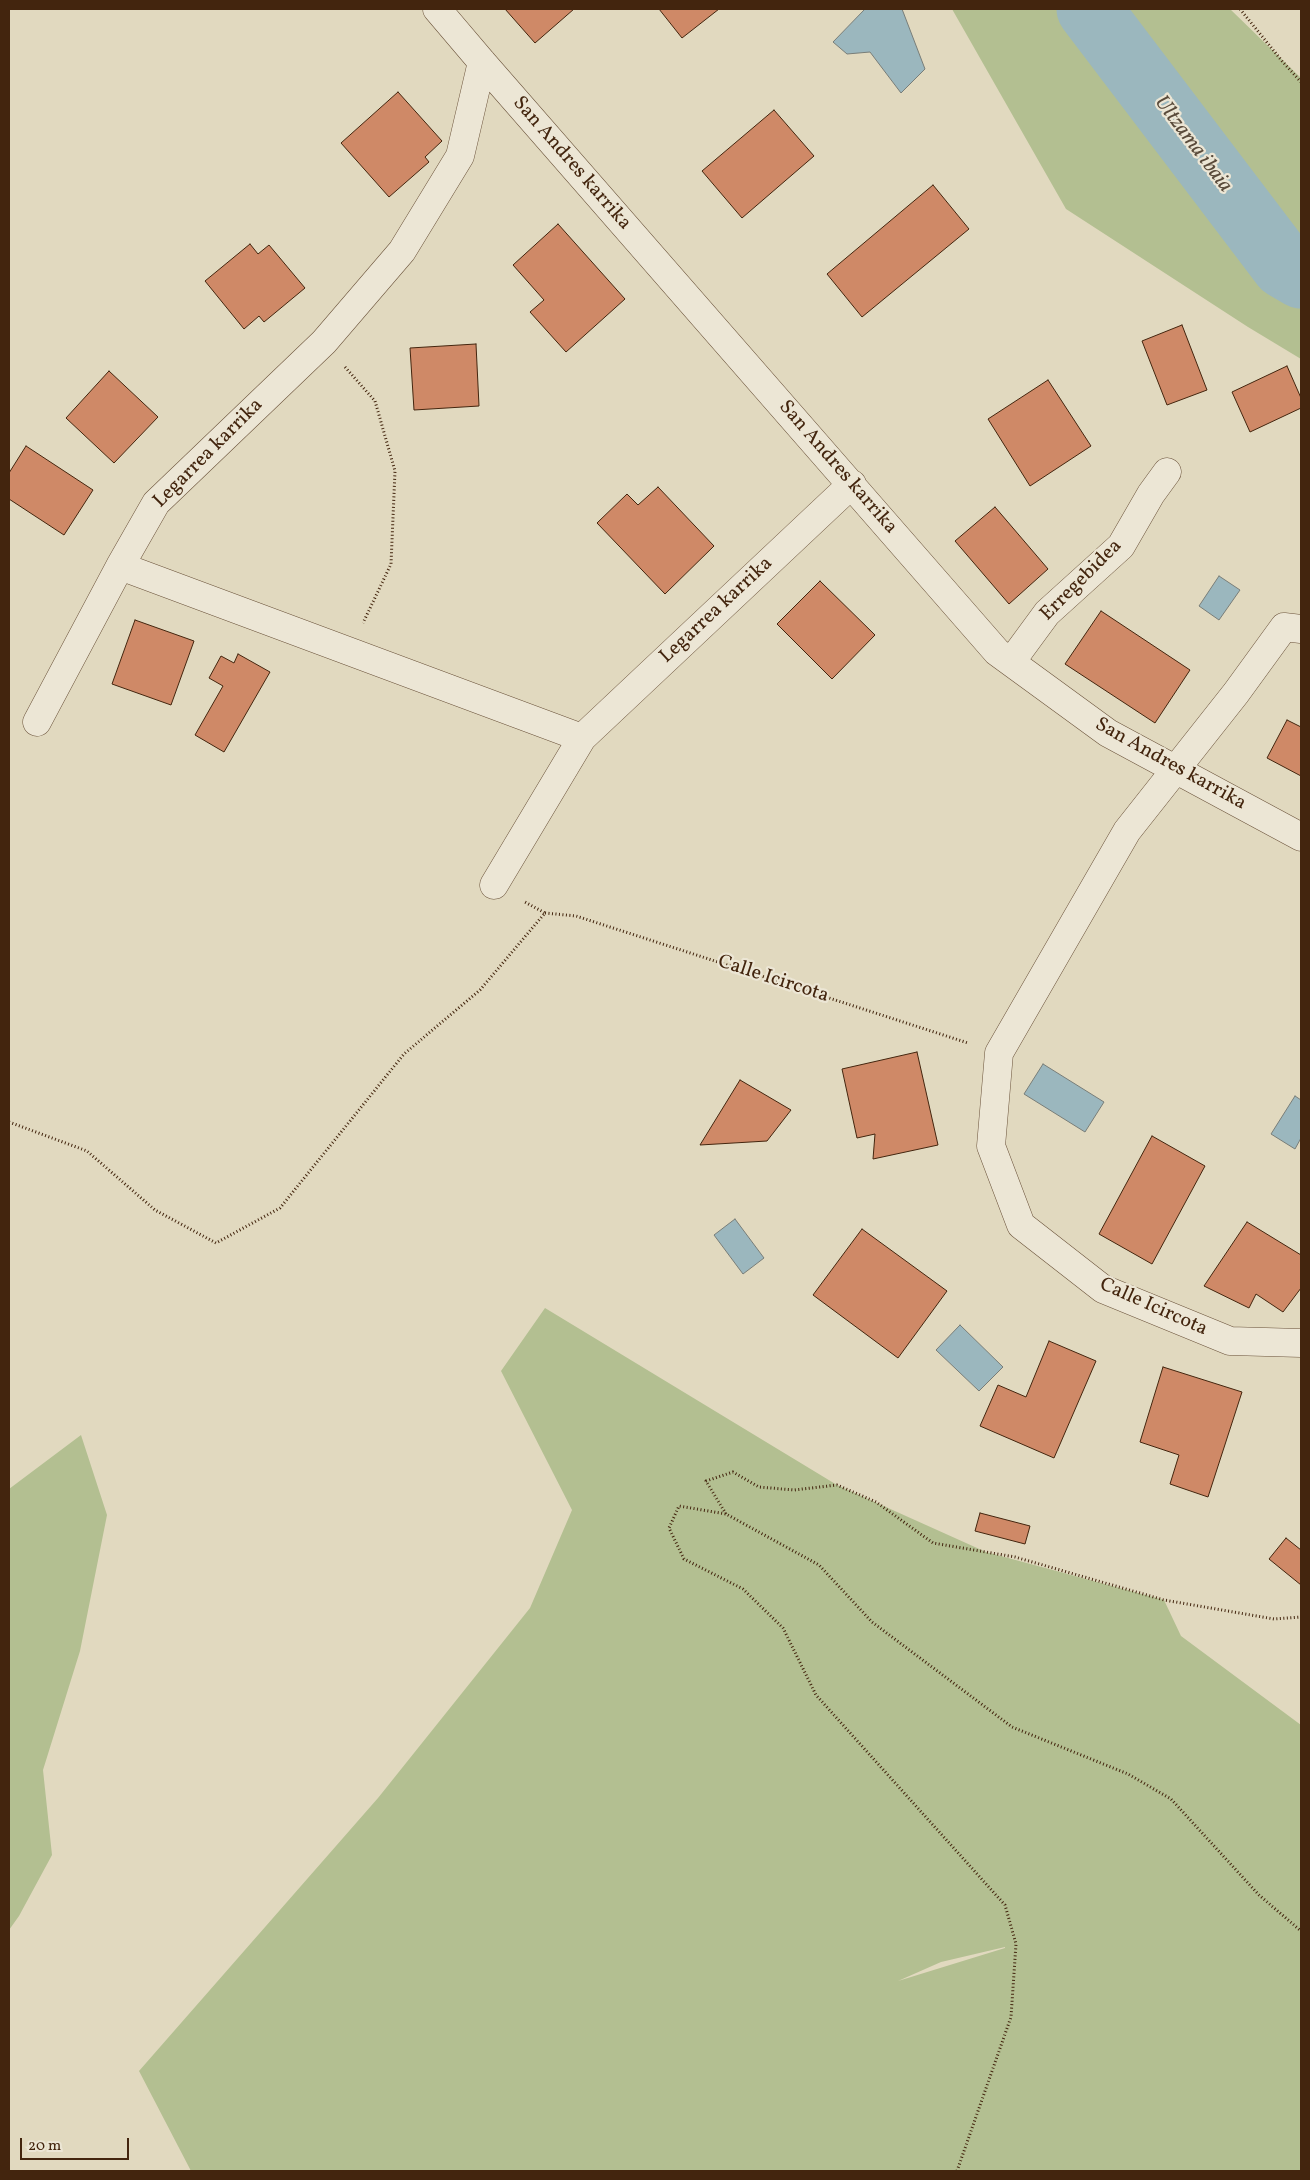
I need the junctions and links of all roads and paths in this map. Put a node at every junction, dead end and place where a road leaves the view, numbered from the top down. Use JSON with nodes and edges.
{"nodes":[{"id":1,"x":1240,"y":9,"type":"edge"},
{"id":2,"x":440,"y":12,"type":"edge"},
{"id":3,"x":482,"y":62,"type":"junction"},
{"id":4,"x":1301,"y":82,"type":"edge"},
{"id":5,"x":324,"y":342,"type":"junction"},
{"id":6,"x":1167,"y":472,"type":"dead end"},
{"id":7,"x":852,"y":484,"type":"junction"},
{"id":8,"x":120,"y":566,"type":"junction"},
{"id":9,"x":1301,"y":629,"type":"edge"},
{"id":10,"x":349,"y":652,"type":"junction"},
{"id":11,"x":1010,"y":662,"type":"junction"},
{"id":12,"x":37,"y":722,"type":"dead end"},
{"id":13,"x":582,"y":738,"type":"junction"},
{"id":14,"x":1174,"y":769,"type":"junction"},
{"id":15,"x":1301,"y":837,"type":"edge"},
{"id":16,"x":494,"y":885,"type":"joint"},
{"id":17,"x":545,"y":913,"type":"junction"},
{"id":18,"x":999,"y":1053,"type":"junction"},
{"id":19,"x":9,"y":1122,"type":"edge"},
{"id":20,"x":1301,"y":1343,"type":"edge"},
{"id":21,"x":726,"y":1514,"type":"junction"},
{"id":22,"x":1301,"y":1617,"type":"edge"},
{"id":23,"x":1301,"y":1931,"type":"edge"},
{"id":24,"x":958,"y":2171,"type":"edge"}],
"edges":[{"from":1,"to":4,"type":"path"},
{"from":2,"to":3,"type":"street","name":"San Andres karrika"},
{"from":3,"to":5,"type":"street","name":"Legarrea karrika"},
{"from":3,"to":7,"type":"street","name":"San Andres karrika"},
{"from":5,"to":8,"type":"street","name":"Legarrea karrika"},
{"from":5,"to":10,"type":"path"},
{"from":6,"to":11,"type":"street","name":"Erregebidea"},
{"from":7,"to":11,"type":"street","name":"San Andres karrika"},
{"from":7,"to":13,"type":"street","name":"Legarrea karrika"},
{"from":8,"to":10,"type":"street"},
{"from":8,"to":12,"type":"street","name":"Legarrea karrika"},
{"from":9,"to":14,"type":"street"},
{"from":10,"to":13,"type":"street"},
{"from":11,"to":14,"type":"street","name":"San Andres karrika"},
{"from":13,"to":16,"type":"street","name":"Legarrea karrika"},
{"from":14,"to":15,"type":"street","name":"San Andres karrika"},
{"from":14,"to":18,"type":"street","name":"Calle Icircota"},
{"from":16,"to":17,"type":"path"},
{"from":17,"to":18,"type":"path","name":"Calle Icircota"},
{"from":17,"to":19,"type":"path"},
{"from":18,"to":20,"type":"street","name":"Calle Icircota"},
{"from":21,"to":22,"type":"path"},
{"from":21,"to":23,"type":"path"},
{"from":21,"to":24,"type":"path"}]}
